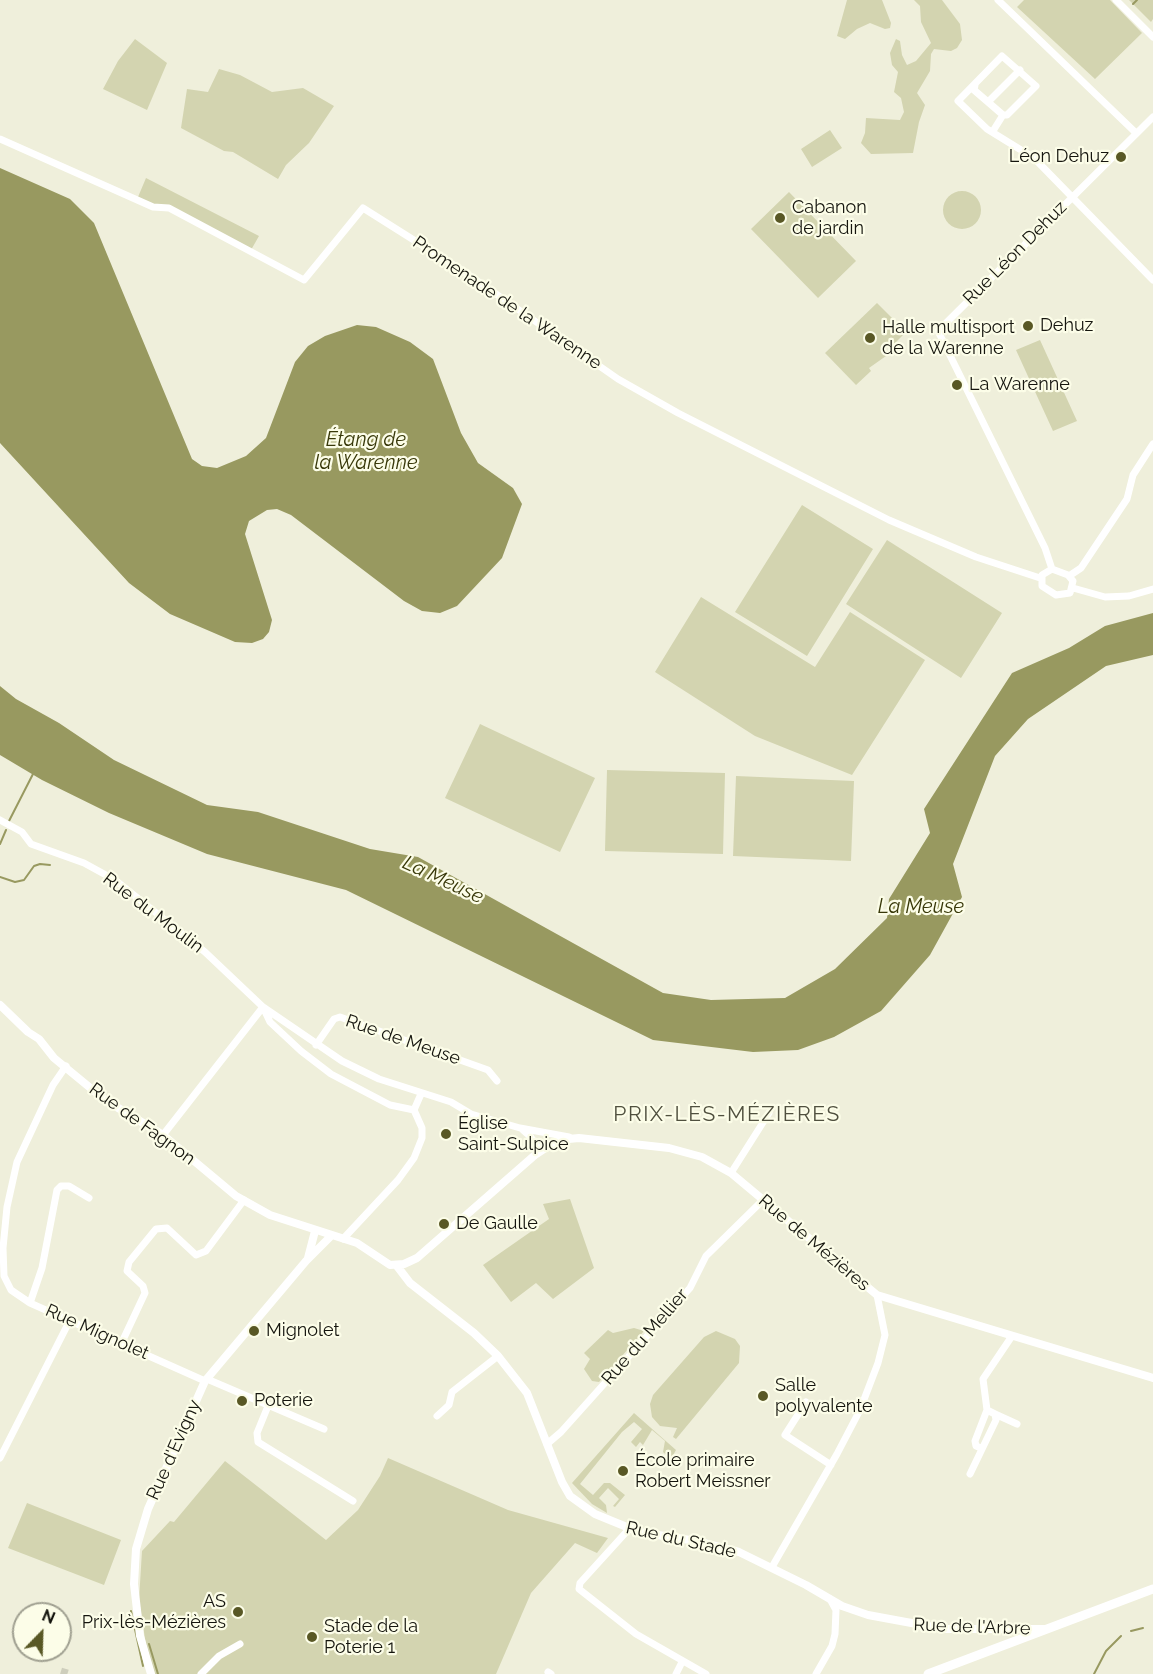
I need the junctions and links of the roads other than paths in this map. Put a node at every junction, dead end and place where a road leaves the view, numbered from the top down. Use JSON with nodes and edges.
{"nodes":[{"id":1,"x":998,"y":0,"type":"edge"},
{"id":2,"x":1116,"y":0,"type":"edge"},
{"id":3,"x":1153,"y":37,"type":"edge"},
{"id":4,"x":1020,"y":70,"type":"junction"},
{"id":5,"x":975,"y":85,"type":"junction"},
{"id":6,"x":988,"y":102,"type":"junction"},
{"id":7,"x":1003,"y":115,"type":"junction"},
{"id":8,"x":1153,"y":117,"type":"edge"},
{"id":9,"x":993,"y":131,"type":"junction"},
{"id":10,"x":1136,"y":133,"type":"junction"},
{"id":11,"x":0,"y":139,"type":"edge"},
{"id":12,"x":1070,"y":198,"type":"junction"},
{"id":13,"x":1153,"y":280,"type":"edge"},
{"id":14,"x":1153,"y":444,"type":"edge"},
{"id":15,"x":1052,"y":569,"type":"junction"},
{"id":16,"x":1069,"y":576,"type":"junction"},
{"id":17,"x":1040,"y":578,"type":"junction"},
{"id":18,"x":1073,"y":588,"type":"junction"},
{"id":19,"x":1153,"y":589,"type":"edge"},
{"id":20,"x":0,"y":820,"type":"edge"},
{"id":21,"x":0,"y":1005,"type":"edge"},
{"id":22,"x":263,"y":1007,"type":"junction"},
{"id":23,"x":316,"y":1046,"type":"junction"},
{"id":24,"x":66,"y":1066,"type":"junction"},
{"id":25,"x":496,"y":1081,"type":"dead end"},
{"id":26,"x":421,"y":1094,"type":"junction"},
{"id":27,"x":414,"y":1110,"type":"junction"},
{"id":28,"x":769,"y":1113,"type":"dead end"},
{"id":29,"x":520,"y":1128,"type":"junction"},
{"id":30,"x":535,"y":1131,"type":"junction"},
{"id":31,"x":163,"y":1135,"type":"junction"},
{"id":32,"x":571,"y":1137,"type":"junction"},
{"id":33,"x":545,"y":1147,"type":"junction"},
{"id":34,"x":731,"y":1173,"type":"junction"},
{"id":35,"x":89,"y":1198,"type":"dead end"},
{"id":36,"x":244,"y":1200,"type":"junction"},
{"id":37,"x":763,"y":1200,"type":"junction"},
{"id":38,"x":315,"y":1231,"type":"junction"},
{"id":39,"x":331,"y":1236,"type":"junction"},
{"id":40,"x":343,"y":1239,"type":"junction"},
{"id":41,"x":306,"y":1261,"type":"junction"},
{"id":42,"x":397,"y":1266,"type":"junction"},
{"id":43,"x":877,"y":1295,"type":"junction"},
{"id":44,"x":30,"y":1303,"type":"junction"},
{"id":45,"x":70,"y":1320,"type":"junction"},
{"id":46,"x":1012,"y":1336,"type":"junction"},
{"id":47,"x":122,"y":1342,"type":"junction"},
{"id":48,"x":498,"y":1356,"type":"junction"},
{"id":49,"x":1153,"y":1378,"type":"edge"},
{"id":50,"x":206,"y":1380,"type":"junction"},
{"id":51,"x":806,"y":1402,"type":"dead end"},
{"id":52,"x":268,"y":1406,"type":"junction"},
{"id":53,"x":987,"y":1410,"type":"junction"},
{"id":54,"x":994,"y":1414,"type":"junction"},
{"id":55,"x":437,"y":1416,"type":"dead end"},
{"id":56,"x":1017,"y":1424,"type":"dead end"},
{"id":57,"x":324,"y":1429,"type":"dead end"},
{"id":58,"x":547,"y":1444,"type":"junction"},
{"id":59,"x":981,"y":1449,"type":"junction"},
{"id":60,"x":0,"y":1458,"type":"edge"},
{"id":61,"x":831,"y":1465,"type":"junction"},
{"id":62,"x":969,"y":1474,"type":"dead end"},
{"id":63,"x":353,"y":1501,"type":"dead end"},
{"id":64,"x":629,"y":1529,"type":"junction"},
{"id":65,"x":772,"y":1567,"type":"junction"},
{"id":66,"x":1153,"y":1589,"type":"edge"},
{"id":67,"x":830,"y":1599,"type":"junction"},
{"id":68,"x":1046,"y":1629,"type":"junction"},
{"id":69,"x":240,"y":1644,"type":"dead end"},
{"id":70,"x":682,"y":1662,"type":"junction"},
{"id":71,"x":152,"y":1674,"type":"edge"},
{"id":72,"x":201,"y":1674,"type":"edge"},
{"id":73,"x":676,"y":1674,"type":"edge"},
{"id":74,"x":706,"y":1674,"type":"edge"},
{"id":75,"x":816,"y":1674,"type":"edge"},
{"id":76,"x":928,"y":1674,"type":"edge"}],
"edges":[{"from":1,"to":10,"type":"street"},
{"from":2,"to":3,"type":"street"},
{"from":4,"to":5,"type":"street"},
{"from":4,"to":6,"type":"street"},
{"from":4,"to":7,"type":"street"},
{"from":5,"to":6,"type":"street"},
{"from":5,"to":9,"type":"street"},
{"from":6,"to":7,"type":"street"},
{"from":7,"to":9,"type":"street"},
{"from":8,"to":10,"type":"street","name":"Rue Léon Dehuz"},
{"from":9,"to":12,"type":"street"},
{"from":10,"to":12,"type":"street","name":"Rue Léon Dehuz"},
{"from":11,"to":17,"type":"street","name":"Promenade de la Warenne"},
{"from":12,"to":13,"type":"street"},
{"from":12,"to":15,"type":"street","name":"Rue Léon Dehuz"},
{"from":14,"to":16,"type":"street"},
{"from":15,"to":16,"type":"street"},
{"from":15,"to":17,"type":"street"},
{"from":16,"to":18,"type":"street"},
{"from":17,"to":18,"type":"street"},
{"from":18,"to":19,"type":"street"},
{"from":20,"to":22,"type":"street","name":"Rue du Moulin"},
{"from":21,"to":24,"type":"street","name":"Rue de Fagnon"},
{"from":22,"to":23,"type":"street","name":"Rue du Moulin"},
{"from":22,"to":27,"type":"street","name":"Rue du Moulin"},
{"from":22,"to":31,"type":"street"},
{"from":23,"to":25,"type":"street","name":"Rue de Meuse"},
{"from":23,"to":26,"type":"street","name":"Rue du Moulin"},
{"from":24,"to":31,"type":"street","name":"Rue de Fagnon"},
{"from":24,"to":44,"type":"street"},
{"from":26,"to":27,"type":"street"},
{"from":26,"to":29,"type":"street","name":"Rue du Moulin"},
{"from":27,"to":40,"type":"street"},
{"from":28,"to":34,"type":"street"},
{"from":29,"to":30,"type":"street","name":"Rue du Moulin"},
{"from":29,"to":33,"type":"street"},
{"from":30,"to":32,"type":"street","name":"Rue du Moulin"},
{"from":30,"to":33,"type":"street"},
{"from":31,"to":36,"type":"street","name":"Rue de Fagnon"},
{"from":32,"to":33,"type":"street","name":"Rue de Mézières"},
{"from":32,"to":34,"type":"street","name":"Rue de Mézières"},
{"from":33,"to":42,"type":"street"},
{"from":34,"to":37,"type":"street","name":"Rue de Mézières"},
{"from":35,"to":44,"type":"street","name":"Rue Mignolet"},
{"from":36,"to":38,"type":"street","name":"Rue de Fagnon"},
{"from":36,"to":47,"type":"street"},
{"from":37,"to":43,"type":"street","name":"Rue de Mézières"},
{"from":37,"to":58,"type":"street","name":"Rue du Mellier"},
{"from":38,"to":39,"type":"street","name":"Rue de Fagnon"},
{"from":38,"to":41,"type":"street","name":"Rue d'Evigny"},
{"from":39,"to":40,"type":"street","name":"Rue du Stade"},
{"from":39,"to":41,"type":"street","name":"Rue d'Evigny"},
{"from":40,"to":42,"type":"street","name":"Rue du Stade"},
{"from":41,"to":50,"type":"street","name":"Rue d'Evigny"},
{"from":42,"to":48,"type":"street","name":"Rue du Stade"},
{"from":43,"to":46,"type":"street","name":"Rue de Mézières"},
{"from":43,"to":61,"type":"street"},
{"from":44,"to":45,"type":"street","name":"Rue Mignolet"},
{"from":45,"to":47,"type":"street","name":"Rue Mignolet"},
{"from":45,"to":60,"type":"street"},
{"from":46,"to":49,"type":"street","name":"Rue de Mézières"},
{"from":46,"to":53,"type":"street"},
{"from":47,"to":50,"type":"street","name":"Rue Mignolet"},
{"from":48,"to":55,"type":"street"},
{"from":48,"to":58,"type":"street","name":"Rue du Stade"},
{"from":50,"to":52,"type":"street","name":"Rue Mignolet"},
{"from":50,"to":71,"type":"street","name":"Rue d'Evigny"},
{"from":51,"to":61,"type":"street"},
{"from":52,"to":57,"type":"street","name":"Rue Mignolet"},
{"from":52,"to":63,"type":"street"},
{"from":53,"to":54,"type":"street"},
{"from":53,"to":59,"type":"street"},
{"from":54,"to":56,"type":"street"},
{"from":54,"to":59,"type":"street"},
{"from":58,"to":64,"type":"street","name":"Rue du Stade"},
{"from":59,"to":62,"type":"street"},
{"from":61,"to":65,"type":"street"},
{"from":64,"to":65,"type":"street","name":"Rue du Stade"},
{"from":64,"to":70,"type":"street"},
{"from":65,"to":67,"type":"street","name":"Rue du Stade"},
{"from":66,"to":68,"type":"main road"},
{"from":67,"to":68,"type":"street","name":"Rue de l'Arbre"},
{"from":67,"to":75,"type":"street"},
{"from":68,"to":76,"type":"main road"},
{"from":69,"to":72,"type":"street"},
{"from":70,"to":73,"type":"street"},
{"from":70,"to":74,"type":"street"}]}
